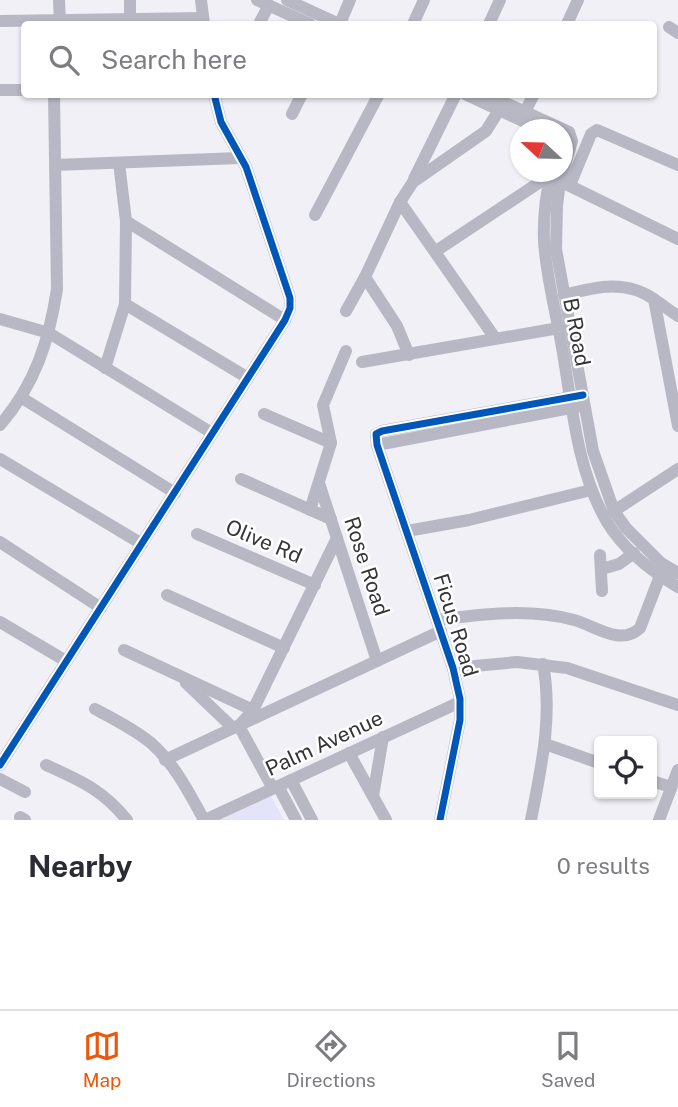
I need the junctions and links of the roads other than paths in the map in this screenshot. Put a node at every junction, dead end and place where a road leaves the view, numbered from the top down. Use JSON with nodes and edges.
{"nodes":[{"id":1,"x":59,"y":0,"type":"edge"},
{"id":2,"x":130,"y":0,"type":"edge"},
{"id":3,"x":201,"y":0,"type":"edge"},
{"id":4,"x":286,"y":0,"type":"edge"},
{"id":5,"x":349,"y":0,"type":"edge"},
{"id":6,"x":424,"y":0,"type":"edge"},
{"id":7,"x":500,"y":0,"type":"edge"},
{"id":8,"x":578,"y":0,"type":"edge"},
{"id":9,"x":262,"y":3,"type":"edge"},
{"id":10,"x":130,"y":20,"type":"junction"},
{"id":11,"x":0,"y":21,"type":"edge"},
{"id":12,"x":21,"y":21,"type":"edge"},
{"id":13,"x":60,"y":21,"type":"edge"},
{"id":14,"x":95,"y":21,"type":"edge"},
{"id":15,"x":204,"y":21,"type":"edge"},
{"id":16,"x":259,"y":21,"type":"edge"},
{"id":17,"x":303,"y":21,"type":"edge"},
{"id":18,"x":338,"y":21,"type":"edge"},
{"id":19,"x":341,"y":21,"type":"edge"},
{"id":20,"x":414,"y":21,"type":"edge"},
{"id":21,"x":490,"y":21,"type":"edge"},
{"id":22,"x":568,"y":21,"type":"edge"},
{"id":23,"x":0,"y":90,"type":"edge"},
{"id":24,"x":21,"y":90,"type":"edge"},
{"id":25,"x":54,"y":98,"type":"edge"},
{"id":26,"x":215,"y":98,"type":"edge"},
{"id":27,"x":300,"y":98,"type":"edge"},
{"id":28,"x":377,"y":98,"type":"edge"},
{"id":29,"x":454,"y":98,"type":"edge"},
{"id":30,"x":474,"y":98,"type":"edge"},
{"id":31,"x":495,"y":98,"type":"edge"},
{"id":32,"x":532,"y":98,"type":"edge"},
{"id":33,"x":499,"y":110,"type":"junction"},
{"id":34,"x":525,"y":112,"type":"junction"},
{"id":35,"x":292,"y":114,"type":"dead end"},
{"id":36,"x":518,"y":119,"type":"edge"},
{"id":37,"x":538,"y":119,"type":"edge"},
{"id":38,"x":239,"y":158,"type":"junction"},
{"id":39,"x":573,"y":159,"type":"edge"},
{"id":40,"x":119,"y":163,"type":"junction"},
{"id":41,"x":55,"y":165,"type":"junction"},
{"id":42,"x":678,"y":165,"type":"edge"},
{"id":43,"x":412,"y":182,"type":"junction"},
{"id":44,"x":551,"y":182,"type":"edge"},
{"id":45,"x":557,"y":182,"type":"edge"},
{"id":46,"x":558,"y":182,"type":"edge"},
{"id":47,"x":566,"y":182,"type":"edge"},
{"id":48,"x":400,"y":202,"type":"junction"},
{"id":49,"x":315,"y":215,"type":"dead end"},
{"id":50,"x":126,"y":221,"type":"junction"},
{"id":51,"x":678,"y":239,"type":"edge"},
{"id":52,"x":436,"y":251,"type":"junction"},
{"id":53,"x":365,"y":277,"type":"junction"},
{"id":54,"x":564,"y":295,"type":"junction"},
{"id":55,"x":654,"y":299,"type":"junction"},
{"id":56,"x":125,"y":304,"type":"junction"},
{"id":57,"x":346,"y":311,"type":"dead end"},
{"id":58,"x":678,"y":316,"type":"edge"},
{"id":59,"x":0,"y":319,"type":"edge"},
{"id":60,"x":285,"y":320,"type":"junction"},
{"id":61,"x":559,"y":328,"type":"junction"},
{"id":62,"x":49,"y":332,"type":"junction"},
{"id":63,"x":495,"y":338,"type":"junction"},
{"id":64,"x":346,"y":351,"type":"dead end"},
{"id":65,"x":409,"y":355,"type":"junction"},
{"id":66,"x":362,"y":362,"type":"dead end"},
{"id":67,"x":106,"y":368,"type":"junction"},
{"id":68,"x":248,"y":378,"type":"junction"},
{"id":69,"x":22,"y":398,"type":"junction"},
{"id":70,"x":578,"y":401,"type":"junction"},
{"id":71,"x":264,"y":414,"type":"dead end"},
{"id":72,"x":0,"y":425,"type":"edge"},
{"id":73,"x":678,"y":426,"type":"edge"},
{"id":74,"x":212,"y":433,"type":"junction"},
{"id":75,"x":331,"y":443,"type":"junction"},
{"id":76,"x":0,"y":459,"type":"edge"},
{"id":77,"x":678,"y":469,"type":"edge"},
{"id":78,"x":241,"y":479,"type":"dead end"},
{"id":79,"x":319,"y":483,"type":"junction"},
{"id":80,"x":591,"y":490,"type":"junction"},
{"id":81,"x":175,"y":493,"type":"junction"},
{"id":82,"x":310,"y":510,"type":"junction"},
{"id":83,"x":614,"y":510,"type":"junction"},
{"id":84,"x":331,"y":519,"type":"junction"},
{"id":85,"x":407,"y":531,"type":"junction"},
{"id":86,"x":197,"y":534,"type":"dead end"},
{"id":87,"x":337,"y":538,"type":"junction"},
{"id":88,"x":0,"y":542,"type":"edge"},
{"id":89,"x":142,"y":544,"type":"junction"},
{"id":90,"x":634,"y":553,"type":"junction"},
{"id":91,"x":600,"y":555,"type":"dead end"},
{"id":92,"x":602,"y":569,"type":"junction"},
{"id":93,"x":678,"y":573,"type":"edge"},
{"id":94,"x":660,"y":576,"type":"junction"},
{"id":95,"x":315,"y":584,"type":"junction"},
{"id":96,"x":678,"y":587,"type":"edge"},
{"id":97,"x":602,"y":591,"type":"dead end"},
{"id":98,"x":167,"y":595,"type":"dead end"},
{"id":99,"x":101,"y":608,"type":"junction"},
{"id":100,"x":1,"y":624,"type":"edge"},
{"id":101,"x":439,"y":625,"type":"junction"},
{"id":102,"x":284,"y":648,"type":"junction"},
{"id":103,"x":124,"y":650,"type":"dead end"},
{"id":104,"x":377,"y":661,"type":"junction"},
{"id":105,"x":66,"y":662,"type":"junction"},
{"id":106,"x":543,"y":664,"type":"junction"},
{"id":107,"x":453,"y":668,"type":"junction"},
{"id":108,"x":178,"y":675,"type":"junction"},
{"id":109,"x":460,"y":702,"type":"junction"},
{"id":110,"x":678,"y":705,"type":"edge"},
{"id":111,"x":95,"y":709,"type":"dead end"},
{"id":112,"x":253,"y":710,"type":"junction"},
{"id":113,"x":236,"y":727,"type":"junction"},
{"id":114,"x":383,"y":737,"type":"junction"},
{"id":115,"x":545,"y":744,"type":"junction"},
{"id":116,"x":349,"y":753,"type":"junction"},
{"id":117,"x":165,"y":760,"type":"junction"},
{"id":118,"x":594,"y":761,"type":"edge"},
{"id":119,"x":0,"y":765,"type":"edge"},
{"id":120,"x":46,"y":765,"type":"dead end"},
{"id":121,"x":678,"y":770,"type":"edge"},
{"id":122,"x":0,"y":779,"type":"edge"},
{"id":123,"x":292,"y":780,"type":"junction"},
{"id":124,"x":657,"y":783,"type":"edge"},
{"id":125,"x":275,"y":786,"type":"junction"},
{"id":126,"x":671,"y":788,"type":"junction"},
{"id":127,"x":25,"y":792,"type":"dead end"},
{"id":128,"x":373,"y":796,"type":"junction"},
{"id":129,"x":208,"y":819,"type":"edge"},
{"id":130,"x":127,"y":820,"type":"edge"},
{"id":131,"x":296,"y":820,"type":"edge"},
{"id":132,"x":312,"y":820,"type":"edge"},
{"id":133,"x":386,"y":820,"type":"edge"},
{"id":134,"x":440,"y":820,"type":"edge"},
{"id":135,"x":531,"y":820,"type":"edge"},
{"id":136,"x":659,"y":820,"type":"edge"}],
"edges":[{"from":1,"to":13,"type":"street"},
{"from":2,"to":10,"type":"street"},
{"from":3,"to":15,"type":"street"},
{"from":4,"to":18,"type":"street"},
{"from":5,"to":19,"type":"street"},
{"from":6,"to":20,"type":"street"},
{"from":7,"to":21,"type":"street"},
{"from":8,"to":22,"type":"street"},
{"from":9,"to":16,"type":"street"},
{"from":9,"to":17,"type":"street"},
{"from":10,"to":14,"type":"street"},
{"from":10,"to":15,"type":"street"},
{"from":11,"to":12,"type":"street"},
{"from":23,"to":24,"type":"street"},
{"from":25,"to":41,"type":"street"},
{"from":26,"to":38,"type":"street"},
{"from":27,"to":35,"type":"street"},
{"from":28,"to":49,"type":"street"},
{"from":29,"to":43,"type":"street"},
{"from":30,"to":33,"type":"street"},
{"from":31,"to":34,"type":"street"},
{"from":32,"to":34,"type":"street"},
{"from":33,"to":36,"type":"street"},
{"from":33,"to":43,"type":"street"},
{"from":34,"to":37,"type":"street"},
{"from":38,"to":40,"type":"street"},
{"from":38,"to":60,"type":"street"},
{"from":39,"to":42,"type":"street"},
{"from":40,"to":41,"type":"street"},
{"from":40,"to":50,"type":"street"},
{"from":41,"to":62,"type":"street"},
{"from":43,"to":48,"type":"street"},
{"from":44,"to":52,"type":"street"},
{"from":45,"to":61,"type":"street","name":"B Road"},
{"from":46,"to":54,"type":"street","name":"B Road"},
{"from":47,"to":51,"type":"street"},
{"from":48,"to":52,"type":"street"},
{"from":48,"to":53,"type":"street"},
{"from":50,"to":56,"type":"street"},
{"from":50,"to":60,"type":"street"},
{"from":52,"to":63,"type":"street"},
{"from":53,"to":57,"type":"street"},
{"from":53,"to":65,"type":"street"},
{"from":54,"to":55,"type":"street"},
{"from":54,"to":70,"type":"street","name":"B Road"},
{"from":55,"to":58,"type":"street"},
{"from":55,"to":73,"type":"street"},
{"from":56,"to":67,"type":"street"},
{"from":56,"to":68,"type":"street"},
{"from":59,"to":62,"type":"street"},
{"from":60,"to":68,"type":"street"},
{"from":61,"to":63,"type":"street"},
{"from":61,"to":70,"type":"street","name":"B Road"},
{"from":62,"to":67,"type":"street"},
{"from":62,"to":69,"type":"street"},
{"from":63,"to":65,"type":"street"},
{"from":64,"to":75,"type":"street"},
{"from":65,"to":66,"type":"street"},
{"from":67,"to":74,"type":"street"},
{"from":68,"to":74,"type":"street"},
{"from":69,"to":72,"type":"street"},
{"from":69,"to":81,"type":"street"},
{"from":70,"to":80,"type":"street","name":"B Road"},
{"from":70,"to":83,"type":"street","name":"B Road"},
{"from":70,"to":85,"type":"street","name":"Ficus Road"},
{"from":71,"to":75,"type":"street"},
{"from":74,"to":81,"type":"street"},
{"from":75,"to":79,"type":"street"},
{"from":76,"to":89,"type":"street"},
{"from":77,"to":83,"type":"street"},
{"from":78,"to":82,"type":"street"},
{"from":79,"to":82,"type":"street"},
{"from":79,"to":84,"type":"street","name":"Rose Road"},
{"from":80,"to":85,"type":"street"},
{"from":80,"to":90,"type":"street","name":"B Road"},
{"from":81,"to":89,"type":"street"},
{"from":82,"to":84,"type":"street"},
{"from":83,"to":93,"type":"street","name":"B Road"},
{"from":84,"to":87,"type":"street","name":"Rose Road"},
{"from":85,"to":101,"type":"street","name":"Ficus Road"},
{"from":86,"to":95,"type":"street","name":"Olive Rd"},
{"from":87,"to":95,"type":"street"},
{"from":87,"to":104,"type":"street","name":"Rose Road"},
{"from":88,"to":99,"type":"street"},
{"from":89,"to":99,"type":"street"},
{"from":90,"to":92,"type":"street"},
{"from":90,"to":94,"type":"street","name":"B Road"},
{"from":91,"to":92,"type":"street"},
{"from":92,"to":97,"type":"street"},
{"from":94,"to":96,"type":"street","name":"B Road"},
{"from":94,"to":101,"type":"street"},
{"from":95,"to":102,"type":"street"},
{"from":98,"to":102,"type":"street"},
{"from":99,"to":105,"type":"street"},
{"from":100,"to":105,"type":"street"},
{"from":101,"to":104,"type":"street"},
{"from":101,"to":107,"type":"street","name":"Ficus Road"},
{"from":102,"to":112,"type":"street"},
{"from":103,"to":108,"type":"street"},
{"from":104,"to":113,"type":"street"},
{"from":105,"to":119,"type":"street"},
{"from":106,"to":107,"type":"street"},
{"from":106,"to":110,"type":"street"},
{"from":106,"to":115,"type":"street"},
{"from":107,"to":109,"type":"street","name":"Ficus Road"},
{"from":108,"to":112,"type":"street"},
{"from":108,"to":113,"type":"street"},
{"from":109,"to":114,"type":"street","name":"Palm Avenue"},
{"from":109,"to":134,"type":"street","name":"Ficus Road"},
{"from":111,"to":117,"type":"street"},
{"from":112,"to":113,"type":"street"},
{"from":113,"to":117,"type":"street"},
{"from":113,"to":125,"type":"street"},
{"from":114,"to":116,"type":"street","name":"Palm Avenue"},
{"from":114,"to":128,"type":"street"},
{"from":115,"to":118,"type":"street"},
{"from":115,"to":135,"type":"street"},
{"from":116,"to":123,"type":"street","name":"Palm Avenue"},
{"from":116,"to":128,"type":"street"},
{"from":117,"to":129,"type":"street"},
{"from":120,"to":130,"type":"street"},
{"from":121,"to":126,"type":"street"},
{"from":122,"to":127,"type":"street"},
{"from":123,"to":125,"type":"street","name":"Palm Avenue"},
{"from":123,"to":132,"type":"street"},
{"from":124,"to":126,"type":"street"},
{"from":125,"to":129,"type":"street","name":"Palm Avenue"},
{"from":125,"to":131,"type":"street"},
{"from":126,"to":136,"type":"street"},
{"from":128,"to":133,"type":"street"}]}
